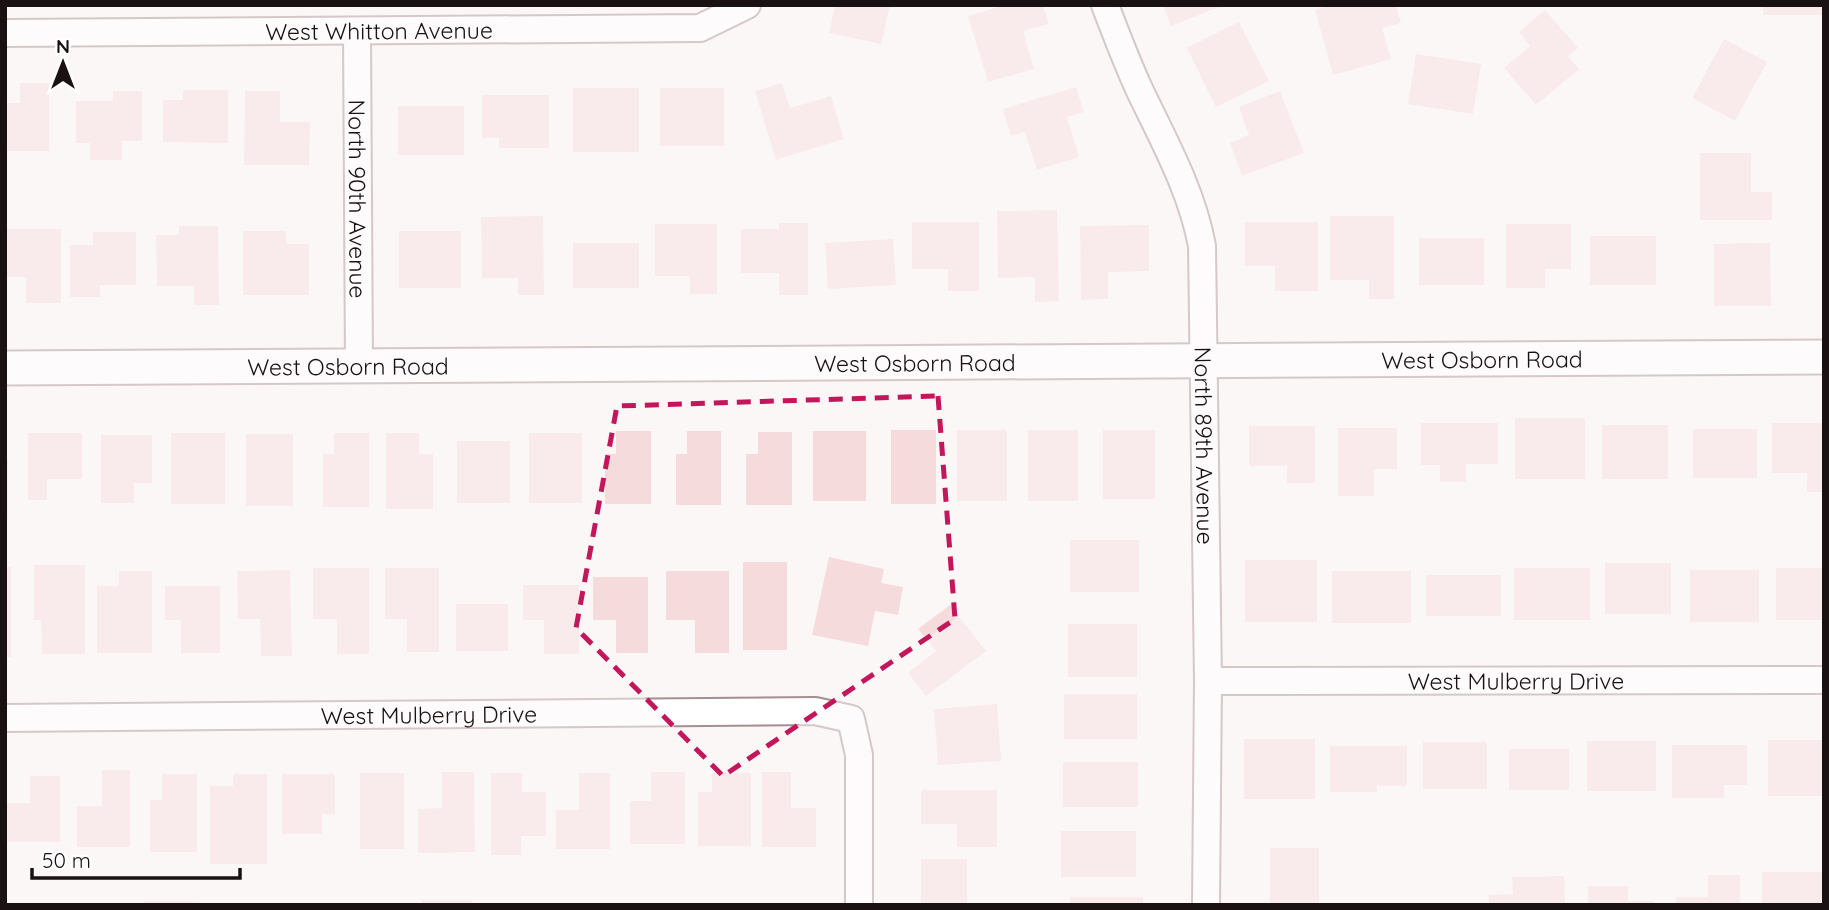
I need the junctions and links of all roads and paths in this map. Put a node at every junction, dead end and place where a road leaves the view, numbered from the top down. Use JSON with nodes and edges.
{"nodes":[{"id":1,"x":747,"y":5,"type":"edge"},
{"id":2,"x":1105,"y":5,"type":"edge"},
{"id":3,"x":357,"y":31,"type":"junction"},
{"id":4,"x":5,"y":33,"type":"edge"},
{"id":5,"x":1824,"y":356,"type":"edge"},
{"id":6,"x":1204,"y":360,"type":"junction"},
{"id":7,"x":359,"y":366,"type":"junction"},
{"id":8,"x":5,"y":368,"type":"edge"},
{"id":9,"x":1824,"y":680,"type":"edge"},
{"id":10,"x":1208,"y":681,"type":"junction"},
{"id":11,"x":5,"y":718,"type":"edge"},
{"id":12,"x":859,"y":905,"type":"edge"},
{"id":13,"x":1206,"y":905,"type":"edge"}],
"edges":[{"from":1,"to":3,"type":"street","name":"West Whitton Avenue"},
{"from":2,"to":6,"type":"street","name":"North 89th Avenue"},
{"from":3,"to":4,"type":"street","name":"West Whitton Avenue"},
{"from":3,"to":7,"type":"street","name":"North 90th Avenue"},
{"from":5,"to":6,"type":"street","name":"West Osborn Road"},
{"from":6,"to":7,"type":"street","name":"West Osborn Road"},
{"from":6,"to":10,"type":"street","name":"North 89th Avenue"},
{"from":7,"to":8,"type":"street","name":"West Osborn Road"},
{"from":9,"to":10,"type":"street","name":"West Mulberry Drive"},
{"from":10,"to":13,"type":"street","name":"North 89th Avenue"},
{"from":11,"to":12,"type":"street","name":"West Mulberry Drive"}]}
